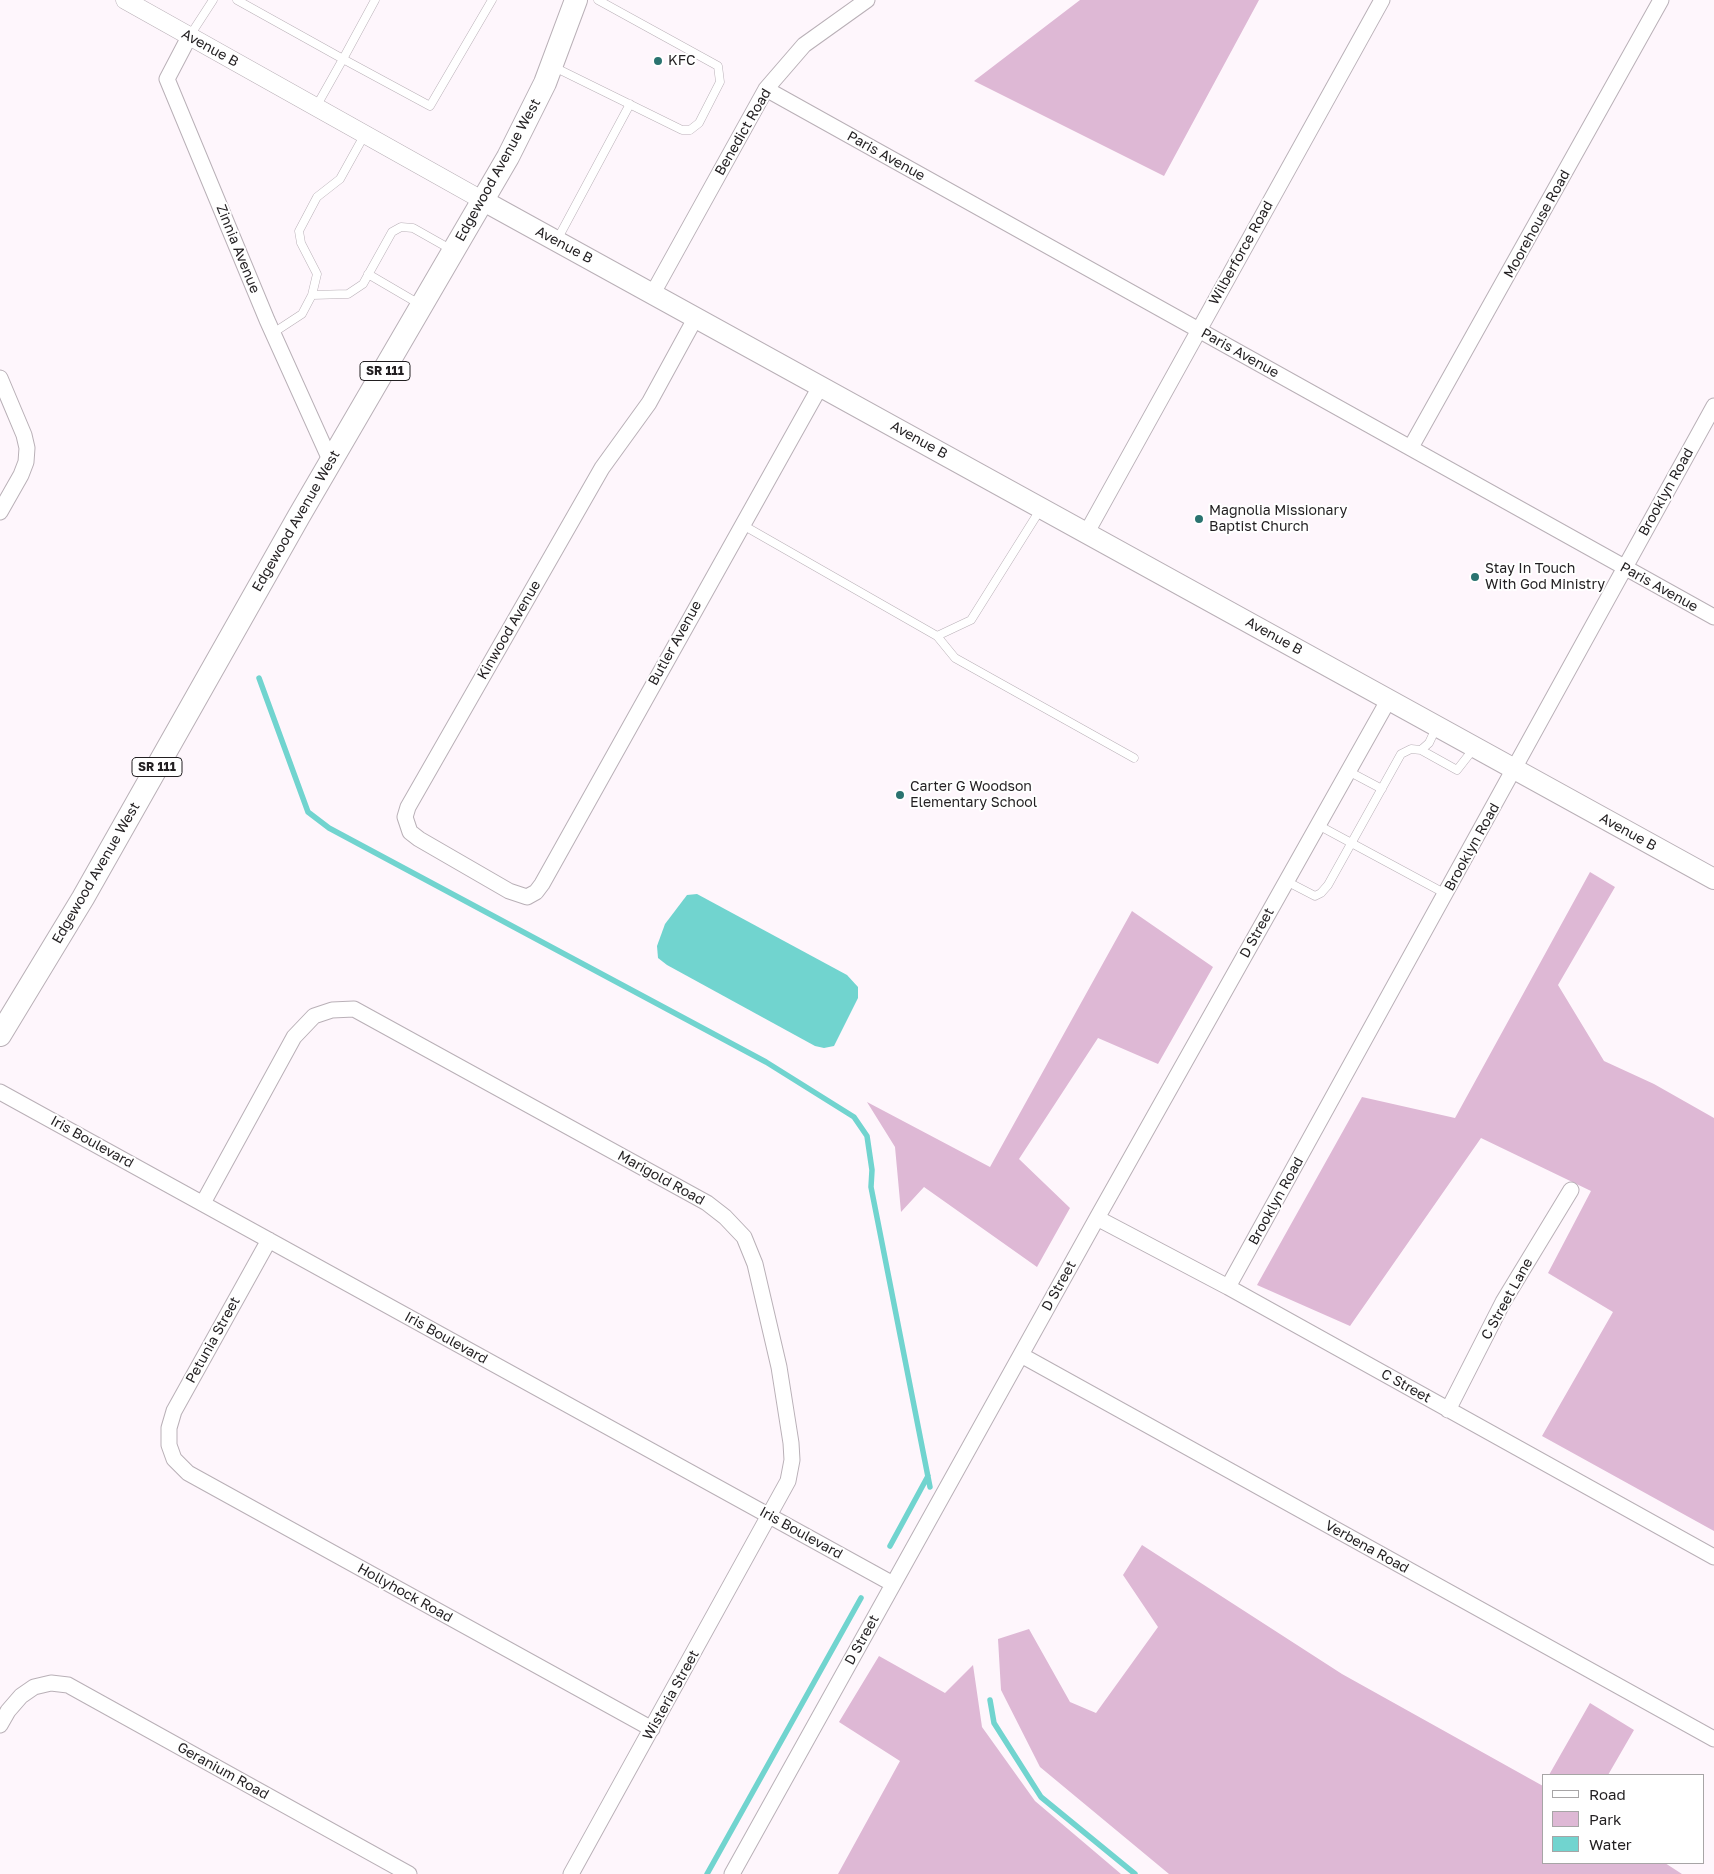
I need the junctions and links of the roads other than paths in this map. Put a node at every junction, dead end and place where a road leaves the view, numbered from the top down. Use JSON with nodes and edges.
{"nodes":[{"id":1,"x":124,"y":0,"type":"edge"},
{"id":2,"x":213,"y":0,"type":"edge"},
{"id":3,"x":237,"y":0,"type":"edge"},
{"id":4,"x":375,"y":0,"type":"edge"},
{"id":5,"x":492,"y":0,"type":"edge"},
{"id":6,"x":576,"y":0,"type":"edge"},
{"id":7,"x":598,"y":0,"type":"edge"},
{"id":8,"x":867,"y":0,"type":"edge"},
{"id":9,"x":1382,"y":0,"type":"edge"},
{"id":10,"x":1661,"y":0,"type":"edge"},
{"id":11,"x":189,"y":37,"type":"junction"},
{"id":12,"x":343,"y":59,"type":"junction"},
{"id":13,"x":552,"y":66,"type":"junction"},
{"id":14,"x":766,"y":89,"type":"junction"},
{"id":15,"x":630,"y":104,"type":"junction"},
{"id":16,"x":316,"y":107,"type":"junction"},
{"id":17,"x":365,"y":134,"type":"junction"},
{"id":18,"x":482,"y":200,"type":"junction"},
{"id":19,"x":557,"y":240,"type":"junction"},
{"id":20,"x":454,"y":250,"type":"junction"},
{"id":21,"x":368,"y":274,"type":"junction"},
{"id":22,"x":653,"y":293,"type":"junction"},
{"id":23,"x":312,"y":295,"type":"junction"},
{"id":24,"x":422,"y":306,"type":"junction"},
{"id":25,"x":696,"y":317,"type":"junction"},
{"id":26,"x":1198,"y":330,"type":"junction"},
{"id":27,"x":273,"y":333,"type":"junction"},
{"id":28,"x":0,"y":378,"type":"edge"},
{"id":29,"x":821,"y":385,"type":"junction"},
{"id":30,"x":1714,"y":406,"type":"edge"},
{"id":31,"x":1410,"y":447,"type":"junction"},
{"id":32,"x":331,"y":462,"type":"junction"},
{"id":33,"x":1041,"y":507,"type":"junction"},
{"id":34,"x":0,"y":512,"type":"edge"},
{"id":35,"x":741,"y":524,"type":"junction"},
{"id":36,"x":1087,"y":532,"type":"junction"},
{"id":37,"x":1624,"y":567,"type":"junction"},
{"id":38,"x":1714,"y":617,"type":"edge"},
{"id":39,"x":938,"y":636,"type":"junction"},
{"id":40,"x":1389,"y":699,"type":"junction"},
{"id":41,"x":1437,"y":726,"type":"junction"},
{"id":42,"x":1475,"y":747,"type":"junction"},
{"id":43,"x":1421,"y":750,"type":"junction"},
{"id":44,"x":1134,"y":758,"type":"dead end"},
{"id":45,"x":1515,"y":770,"type":"junction"},
{"id":46,"x":1348,"y":771,"type":"junction"},
{"id":47,"x":1382,"y":789,"type":"junction"},
{"id":48,"x":1318,"y":825,"type":"junction"},
{"id":49,"x":1351,"y":843,"type":"junction"},
{"id":50,"x":1714,"y":879,"type":"edge"},
{"id":51,"x":1286,"y":882,"type":"junction"},
{"id":52,"x":1446,"y":894,"type":"junction"},
{"id":53,"x":527,"y":897,"type":"joint"},
{"id":54,"x":0,"y":1035,"type":"edge"},
{"id":55,"x":0,"y":1092,"type":"edge"},
{"id":56,"x":1571,"y":1190,"type":"dead end"},
{"id":57,"x":203,"y":1203,"type":"junction"},
{"id":58,"x":1097,"y":1218,"type":"junction"},
{"id":59,"x":269,"y":1240,"type":"junction"},
{"id":60,"x":1228,"y":1287,"type":"junction"},
{"id":61,"x":1021,"y":1355,"type":"junction"},
{"id":62,"x":1448,"y":1410,"type":"junction"},
{"id":63,"x":169,"y":1445,"type":"joint"},
{"id":64,"x":770,"y":1516,"type":"junction"},
{"id":65,"x":1714,"y":1556,"type":"edge"},
{"id":66,"x":893,"y":1584,"type":"junction"},
{"id":67,"x":0,"y":1725,"type":"edge"},
{"id":68,"x":652,"y":1729,"type":"junction"},
{"id":69,"x":1714,"y":1739,"type":"edge"},
{"id":70,"x":409,"y":1874,"type":"edge"},
{"id":71,"x":571,"y":1874,"type":"edge"},
{"id":72,"x":732,"y":1874,"type":"edge"}],
"edges":[{"from":1,"to":11,"type":"street","name":"Avenue B"},
{"from":2,"to":11,"type":"lane"},
{"from":3,"to":12,"type":"lane"},
{"from":4,"to":12,"type":"lane"},
{"from":5,"to":12,"type":"lane"},
{"from":6,"to":13,"type":"main road","name":"Edgewood Avenue West","number":"SR 111"},
{"from":7,"to":15,"type":"lane"},
{"from":8,"to":14,"type":"street","name":"Benedict Road"},
{"from":9,"to":26,"type":"street","name":"Wilberforce Road"},
{"from":10,"to":31,"type":"street","name":"Moorehouse Road"},
{"from":11,"to":16,"type":"street","name":"Avenue B"},
{"from":11,"to":27,"type":"street","name":"Zinnia Avenue"},
{"from":12,"to":16,"type":"lane"},
{"from":13,"to":15,"type":"lane"},
{"from":13,"to":18,"type":"main road","name":"Edgewood Avenue West","number":"SR 111"},
{"from":14,"to":22,"type":"street","name":"Benedict Road"},
{"from":14,"to":26,"type":"street","name":"Paris Avenue"},
{"from":15,"to":19,"type":"lane"},
{"from":16,"to":17,"type":"street","name":"Avenue B"},
{"from":17,"to":18,"type":"street","name":"Avenue B"},
{"from":17,"to":23,"type":"lane"},
{"from":18,"to":19,"type":"main road","name":"Avenue B"},
{"from":18,"to":20,"type":"main road","name":"Edgewood Avenue West","number":"SR 111"},
{"from":19,"to":22,"type":"main road","name":"Avenue B"},
{"from":20,"to":21,"type":"lane"},
{"from":20,"to":24,"type":"main road","name":"Edgewood Avenue West","number":"SR 111"},
{"from":21,"to":23,"type":"lane"},
{"from":21,"to":24,"type":"lane"},
{"from":22,"to":25,"type":"main road","name":"Avenue B"},
{"from":23,"to":27,"type":"lane"},
{"from":24,"to":32,"type":"main road","name":"Edgewood Avenue West","number":"SR 111"},
{"from":25,"to":29,"type":"main road","name":"Avenue B"},
{"from":25,"to":53,"type":"street","name":"Kinwood Avenue"},
{"from":26,"to":31,"type":"street","name":"Paris Avenue"},
{"from":26,"to":36,"type":"street","name":"Wilberforce Road"},
{"from":27,"to":32,"type":"street","name":"Zinnia Avenue"},
{"from":28,"to":34,"type":"street"},
{"from":29,"to":33,"type":"main road","name":"Avenue B"},
{"from":29,"to":35,"type":"street","name":"Butler Avenue"},
{"from":30,"to":37,"type":"street","name":"Brooklyn Road"},
{"from":31,"to":37,"type":"street","name":"Paris Avenue"},
{"from":32,"to":54,"type":"main road","name":"Edgewood Avenue West","number":"SR 111"},
{"from":33,"to":36,"type":"main road","name":"Avenue B"},
{"from":33,"to":39,"type":"lane"},
{"from":35,"to":39,"type":"lane"},
{"from":35,"to":53,"type":"street","name":"Butler Avenue"},
{"from":36,"to":40,"type":"main road","name":"Avenue B"},
{"from":37,"to":38,"type":"street","name":"Paris Avenue"},
{"from":37,"to":45,"type":"street","name":"Brooklyn Road"},
{"from":39,"to":44,"type":"lane"},
{"from":40,"to":41,"type":"main road","name":"Avenue B"},
{"from":40,"to":46,"type":"street","name":"D Street"},
{"from":41,"to":42,"type":"main road","name":"Avenue B"},
{"from":41,"to":43,"type":"lane"},
{"from":42,"to":43,"type":"lane"},
{"from":42,"to":45,"type":"main road","name":"Avenue B"},
{"from":43,"to":47,"type":"lane"},
{"from":45,"to":50,"type":"main road","name":"Avenue B"},
{"from":45,"to":52,"type":"street","name":"Brooklyn Road"},
{"from":46,"to":47,"type":"lane"},
{"from":46,"to":48,"type":"street","name":"D Street"},
{"from":47,"to":49,"type":"lane"},
{"from":48,"to":49,"type":"lane"},
{"from":48,"to":51,"type":"street","name":"D Street"},
{"from":49,"to":51,"type":"lane"},
{"from":49,"to":52,"type":"lane"},
{"from":51,"to":58,"type":"street","name":"D Street"},
{"from":52,"to":60,"type":"street","name":"Brooklyn Road"},
{"from":55,"to":57,"type":"street","name":"Iris Boulevard"},
{"from":56,"to":62,"type":"street","name":"C Street Lane"},
{"from":57,"to":59,"type":"street","name":"Iris Boulevard"},
{"from":57,"to":64,"type":"street","name":"Marigold Road"},
{"from":58,"to":60,"type":"street","name":"C Street"},
{"from":58,"to":61,"type":"street","name":"D Street"},
{"from":59,"to":63,"type":"street","name":"Petunia Street"},
{"from":59,"to":64,"type":"street","name":"Iris Boulevard"},
{"from":60,"to":62,"type":"street","name":"C Street"},
{"from":61,"to":66,"type":"street","name":"D Street"},
{"from":61,"to":69,"type":"street","name":"Verbena Road"},
{"from":62,"to":65,"type":"street","name":"C Street"},
{"from":63,"to":68,"type":"street","name":"Hollyhock Road"},
{"from":64,"to":66,"type":"street","name":"Iris Boulevard"},
{"from":64,"to":68,"type":"street","name":"Wisteria Street"},
{"from":66,"to":72,"type":"street","name":"D Street"},
{"from":67,"to":70,"type":"street","name":"Geranium Road"},
{"from":68,"to":71,"type":"street","name":"Wisteria Street"}]}
